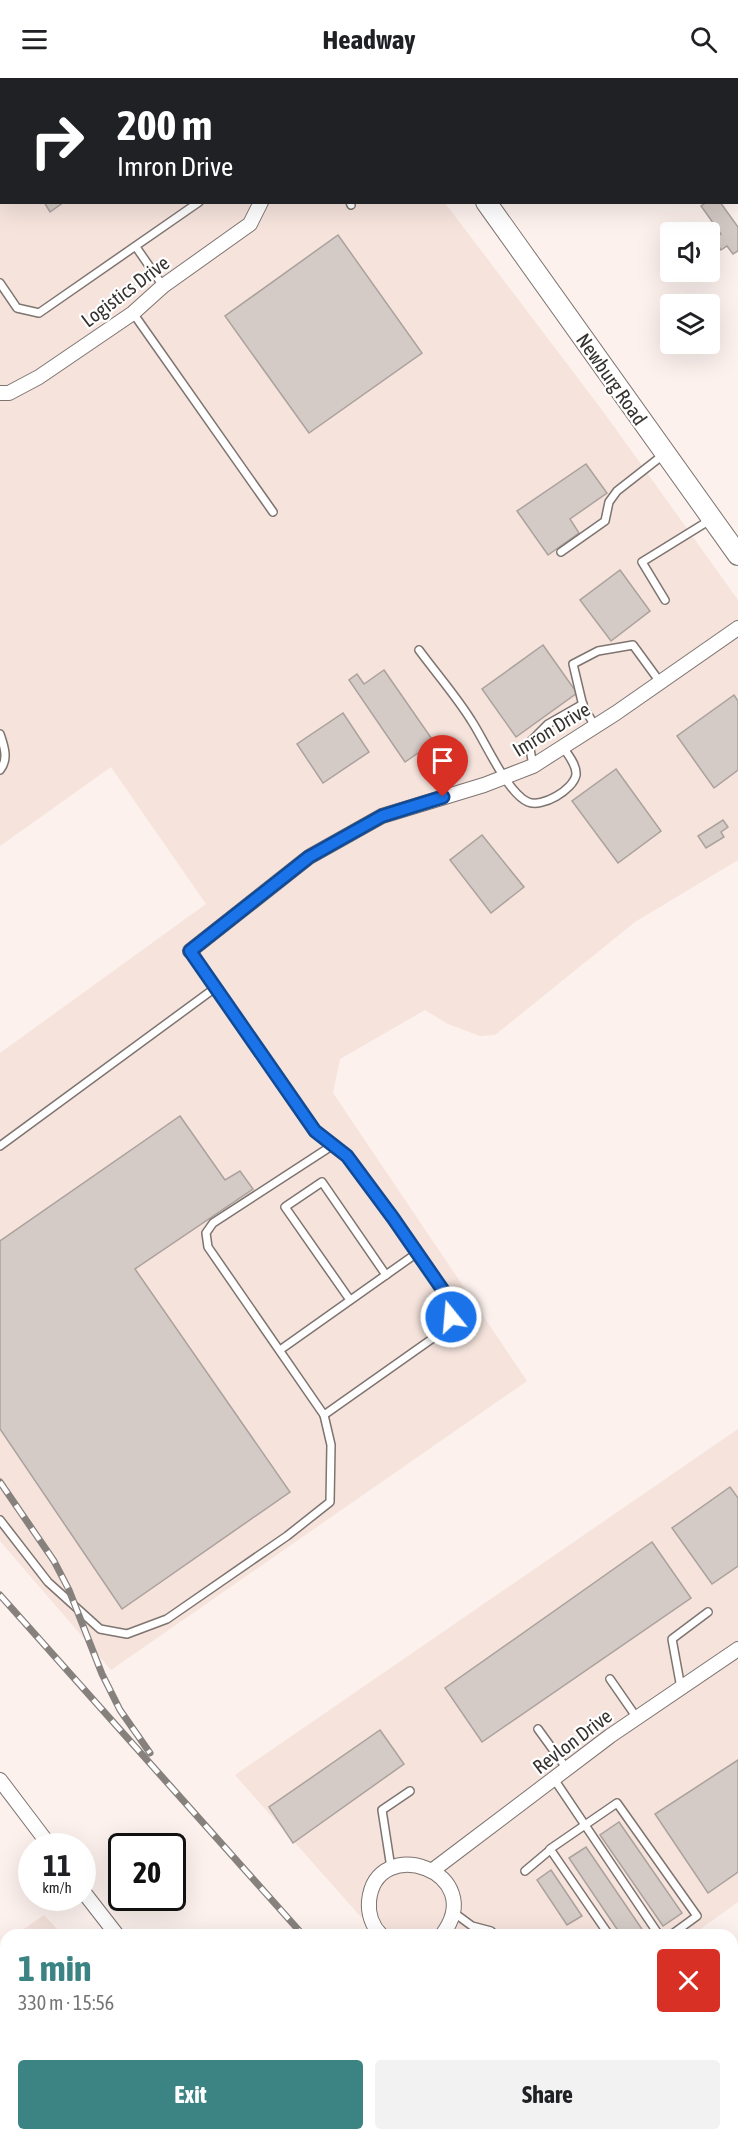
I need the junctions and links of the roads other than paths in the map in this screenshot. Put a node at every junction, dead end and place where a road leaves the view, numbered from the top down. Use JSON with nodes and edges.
{"nodes":[{"id":1,"x":196,"y":204,"type":"edge"},
{"id":2,"x":260,"y":204,"type":"edge"},
{"id":3,"x":487,"y":204,"type":"edge"},
{"id":4,"x":136,"y":247,"type":"junction"},
{"id":5,"x":0,"y":283,"type":"edge"},
{"id":6,"x":163,"y":286,"type":"junction"},
{"id":7,"x":132,"y":313,"type":"junction"},
{"id":8,"x":0,"y":393,"type":"edge"},
{"id":9,"x":665,"y":453,"type":"junction"},
{"id":10,"x":273,"y":512,"type":"dead end"},
{"id":11,"x":712,"y":519,"type":"junction"},
{"id":12,"x":561,"y":552,"type":"dead end"},
{"id":13,"x":738,"y":555,"type":"edge"},
{"id":14,"x":665,"y":600,"type":"dead end"},
{"id":15,"x":738,"y":628,"type":"edge"},
{"id":16,"x":419,"y":650,"type":"dead end"},
{"id":17,"x":660,"y":682,"type":"junction"},
{"id":18,"x":583,"y":704,"type":"junction"},
{"id":19,"x":595,"y":726,"type":"junction"},
{"id":20,"x":0,"y":734,"type":"edge"},
{"id":21,"x":563,"y":747,"type":"junction"},
{"id":22,"x":533,"y":766,"type":"junction"},
{"id":23,"x":0,"y":770,"type":"edge"},
{"id":24,"x":505,"y":777,"type":"junction"},
{"id":25,"x":190,"y":951,"type":"joint"},
{"id":26,"x":215,"y":988,"type":"junction"},
{"id":27,"x":333,"y":1144,"type":"junction"},
{"id":28,"x":0,"y":1146,"type":"edge"},
{"id":29,"x":417,"y":1253,"type":"junction"},
{"id":30,"x":386,"y":1275,"type":"junction"},
{"id":31,"x":350,"y":1300,"type":"junction"},
{"id":32,"x":280,"y":1350,"type":"junction"},
{"id":33,"x":324,"y":1415,"type":"junction"},
{"id":34,"x":0,"y":1520,"type":"edge"},
{"id":35,"x":708,"y":1612,"type":"dead end"},
{"id":36,"x":738,"y":1648,"type":"edge"},
{"id":37,"x":610,"y":1679,"type":"dead end"},
{"id":38,"x":681,"y":1688,"type":"junction"},
{"id":39,"x":637,"y":1718,"type":"junction"},
{"id":40,"x":538,"y":1729,"type":"dead end"},
{"id":41,"x":567,"y":1769,"type":"junction"},
{"id":42,"x":554,"y":1779,"type":"junction"},
{"id":43,"x":0,"y":1780,"type":"edge"},
{"id":44,"x":410,"y":1791,"type":"dead end"},
{"id":45,"x":585,"y":1825,"type":"junction"},
{"id":46,"x":40,"y":1833,"type":"edge"},
{"id":47,"x":550,"y":1850,"type":"junction"},
{"id":48,"x":391,"y":1868,"type":"junction"},
{"id":49,"x":433,"y":1870,"type":"junction"},
{"id":50,"x":525,"y":1871,"type":"dead end"},
{"id":51,"x":96,"y":1908,"type":"edge"},
{"id":52,"x":453,"y":1912,"type":"junction"},
{"id":53,"x":112,"y":1929,"type":"edge"},
{"id":54,"x":377,"y":1929,"type":"edge"},
{"id":55,"x":446,"y":1929,"type":"edge"},
{"id":56,"x":483,"y":1929,"type":"edge"},
{"id":57,"x":605,"y":1929,"type":"edge"},
{"id":58,"x":655,"y":1929,"type":"edge"},
{"id":59,"x":679,"y":1929,"type":"edge"}],
"edges":[{"from":1,"to":4,"type":"lane"},
{"from":2,"to":6,"type":"street","name":"Logistics Drive"},
{"from":3,"to":9,"type":"main road","name":"Newburg Road"},
{"from":4,"to":5,"type":"lane"},
{"from":4,"to":6,"type":"lane"},
{"from":6,"to":7,"type":"street","name":"Logistics Drive"},
{"from":7,"to":8,"type":"street","name":"Logistics Drive"},
{"from":7,"to":10,"type":"lane"},
{"from":9,"to":11,"type":"main road","name":"Newburg Road"},
{"from":9,"to":12,"type":"lane"},
{"from":11,"to":13,"type":"main road","name":"Newburg Road"},
{"from":11,"to":14,"type":"lane"},
{"from":15,"to":17,"type":"street","name":"Imron Drive"},
{"from":16,"to":24,"type":"lane"},
{"from":17,"to":18,"type":"lane"},
{"from":17,"to":19,"type":"street","name":"Imron Drive"},
{"from":18,"to":19,"type":"lane"},
{"from":18,"to":22,"type":"lane"},
{"from":19,"to":21,"type":"street","name":"Imron Drive"},
{"from":20,"to":23,"type":"lane"},
{"from":21,"to":22,"type":"street","name":"Imron Drive"},
{"from":21,"to":24,"type":"lane"},
{"from":22,"to":24,"type":"street","name":"Imron Drive"},
{"from":24,"to":25,"type":"street","name":"Imron Drive"},
{"from":25,"to":26,"type":"lane"},
{"from":26,"to":27,"type":"lane"},
{"from":26,"to":28,"type":"lane"},
{"from":27,"to":29,"type":"lane"},
{"from":27,"to":32,"type":"lane"},
{"from":29,"to":30,"type":"lane"},
{"from":29,"to":33,"type":"lane"},
{"from":30,"to":31,"type":"lane"},
{"from":30,"to":31,"type":"lane"},
{"from":31,"to":32,"type":"lane"},
{"from":32,"to":33,"type":"lane"},
{"from":33,"to":34,"type":"lane"},
{"from":35,"to":38,"type":"lane"},
{"from":36,"to":38,"type":"street","name":"Revlon Drive"},
{"from":37,"to":39,"type":"lane"},
{"from":38,"to":39,"type":"street","name":"Revlon Drive"},
{"from":39,"to":41,"type":"street","name":"Revlon Drive"},
{"from":40,"to":41,"type":"lane"},
{"from":41,"to":42,"type":"street","name":"Revlon Drive"},
{"from":42,"to":45,"type":"lane"},
{"from":42,"to":49,"type":"street","name":"Revlon Drive"},
{"from":43,"to":46,"type":"street"},
{"from":44,"to":48,"type":"lane"},
{"from":45,"to":47,"type":"lane"},
{"from":45,"to":58,"type":"lane"},
{"from":45,"to":59,"type":"lane"},
{"from":47,"to":50,"type":"lane"},
{"from":47,"to":57,"type":"lane"},
{"from":48,"to":49,"type":"street"},
{"from":48,"to":54,"type":"street"},
{"from":49,"to":52,"type":"street"},
{"from":51,"to":53,"type":"street"},
{"from":52,"to":55,"type":"street"},
{"from":52,"to":56,"type":"lane"}]}
